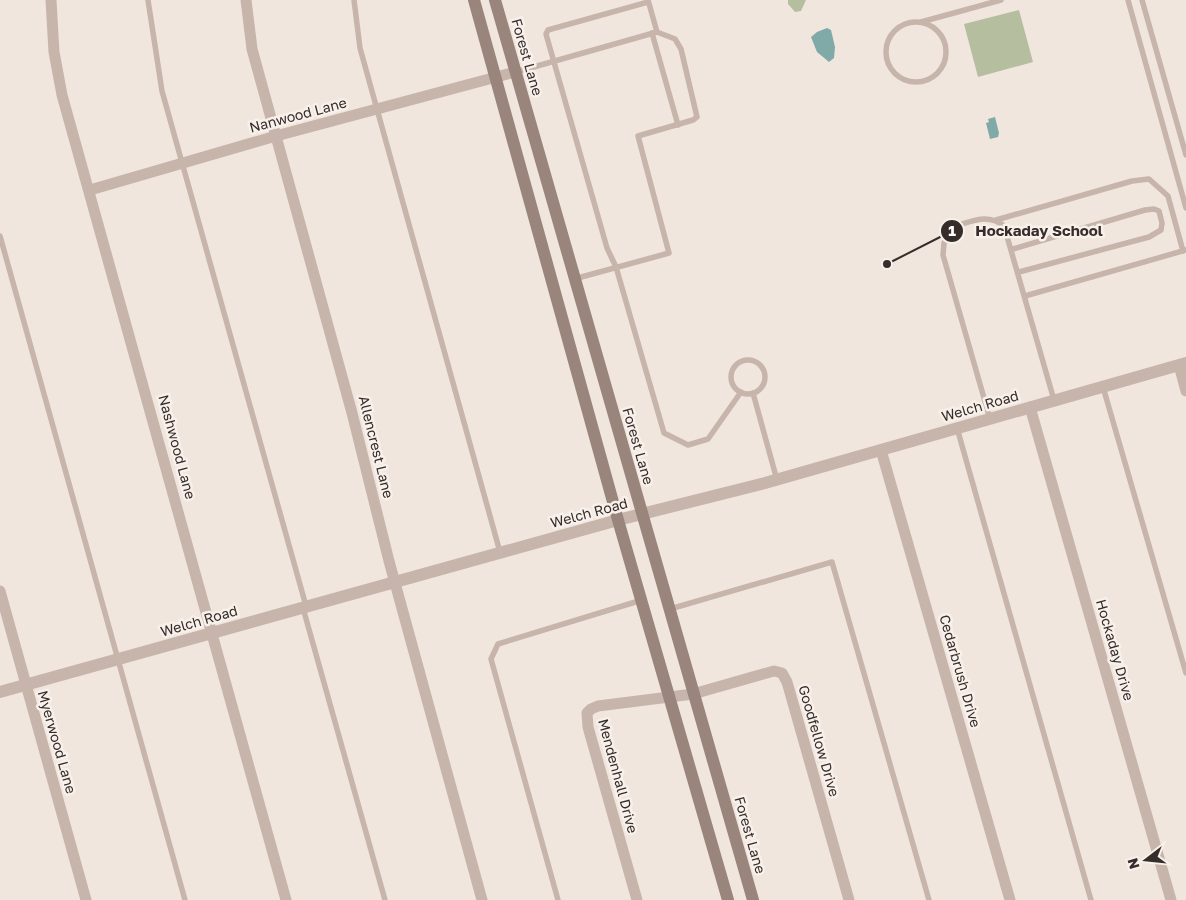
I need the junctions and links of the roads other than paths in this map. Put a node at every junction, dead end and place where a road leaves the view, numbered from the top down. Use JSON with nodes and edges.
{"nodes":[{"id":1,"x":51,"y":0,"type":"edge"},
{"id":2,"x":148,"y":0,"type":"edge"},
{"id":3,"x":246,"y":0,"type":"edge"},
{"id":4,"x":354,"y":0,"type":"edge"},
{"id":5,"x":474,"y":0,"type":"edge"},
{"id":6,"x":495,"y":0,"type":"edge"},
{"id":7,"x":1001,"y":0,"type":"edge"},
{"id":8,"x":1128,"y":0,"type":"edge"},
{"id":9,"x":1142,"y":0,"type":"edge"},
{"id":10,"x":648,"y":1,"type":"edge"},
{"id":11,"x":919,"y":22,"type":"junction"},
{"id":12,"x":655,"y":32,"type":"junction"},
{"id":13,"x":553,"y":62,"type":"junction"},
{"id":14,"x":515,"y":72,"type":"junction"},
{"id":15,"x":496,"y":78,"type":"junction"},
{"id":16,"x":376,"y":110,"type":"junction"},
{"id":17,"x":678,"y":125,"type":"junction"},
{"id":18,"x":276,"y":136,"type":"junction"},
{"id":19,"x":1186,"y":155,"type":"edge"},
{"id":20,"x":182,"y":163,"type":"junction"},
{"id":21,"x":90,"y":190,"type":"junction"},
{"id":22,"x":1186,"y":208,"type":"edge"},
{"id":23,"x":996,"y":220,"type":"junction"},
{"id":24,"x":0,"y":236,"type":"edge"},
{"id":25,"x":1013,"y":250,"type":"junction"},
{"id":26,"x":1184,"y":250,"type":"edge"},
{"id":27,"x":616,"y":267,"type":"junction"},
{"id":28,"x":1019,"y":272,"type":"junction"},
{"id":29,"x":574,"y":279,"type":"junction"},
{"id":30,"x":553,"y":285,"type":"junction"},
{"id":31,"x":1026,"y":296,"type":"junction"},
{"id":32,"x":1182,"y":364,"type":"edge"},
{"id":33,"x":1103,"y":386,"type":"junction"},
{"id":34,"x":1186,"y":391,"type":"edge"},
{"id":35,"x":741,"y":392,"type":"junction"},
{"id":36,"x":753,"y":393,"type":"junction"},
{"id":37,"x":1054,"y":400,"type":"junction"},
{"id":38,"x":1030,"y":407,"type":"junction"},
{"id":39,"x":990,"y":419,"type":"junction"},
{"id":40,"x":956,"y":428,"type":"junction"},
{"id":41,"x":881,"y":450,"type":"junction"},
{"id":42,"x":777,"y":480,"type":"junction"},
{"id":43,"x":642,"y":514,"type":"junction"},
{"id":44,"x":618,"y":520,"type":"junction"},
{"id":45,"x":500,"y":552,"type":"junction"},
{"id":46,"x":394,"y":582,"type":"junction"},
{"id":47,"x":0,"y":591,"type":"edge"},
{"id":48,"x":642,"y":600,"type":"junction"},
{"id":49,"x":305,"y":607,"type":"junction"},
{"id":50,"x":668,"y":610,"type":"junction"},
{"id":51,"x":212,"y":632,"type":"junction"},
{"id":52,"x":118,"y":659,"type":"junction"},
{"id":53,"x":1186,"y":673,"type":"edge"},
{"id":54,"x":26,"y":685,"type":"junction"},
{"id":55,"x":0,"y":692,"type":"edge"},
{"id":56,"x":693,"y":694,"type":"junction"},
{"id":57,"x":669,"y":696,"type":"junction"},
{"id":58,"x":86,"y":900,"type":"edge"},
{"id":59,"x":185,"y":900,"type":"edge"},
{"id":60,"x":286,"y":900,"type":"edge"},
{"id":61,"x":385,"y":900,"type":"edge"},
{"id":62,"x":482,"y":900,"type":"edge"},
{"id":63,"x":558,"y":900,"type":"edge"},
{"id":64,"x":637,"y":900,"type":"edge"},
{"id":65,"x":728,"y":900,"type":"edge"},
{"id":66,"x":753,"y":900,"type":"edge"},
{"id":67,"x":849,"y":900,"type":"edge"},
{"id":68,"x":929,"y":900,"type":"edge"},
{"id":69,"x":1010,"y":900,"type":"edge"},
{"id":70,"x":1091,"y":900,"type":"edge"},
{"id":71,"x":1171,"y":900,"type":"edge"}],
"edges":[{"from":1,"to":21,"type":"street","name":"Nashwood Lane"},
{"from":2,"to":20,"type":"lane"},
{"from":3,"to":18,"type":"street","name":"Allencrest Lane"},
{"from":4,"to":16,"type":"lane"},
{"from":5,"to":15,"type":"main road"},
{"from":6,"to":14,"type":"main road","name":"Forest Lane"},
{"from":7,"to":11,"type":"lane"},
{"from":8,"to":22,"type":"lane"},
{"from":9,"to":19,"type":"lane"},
{"from":10,"to":12,"type":"lane"},
{"from":10,"to":13,"type":"lane"},
{"from":11,"to":11,"type":"lane"},
{"from":12,"to":13,"type":"lane"},
{"from":12,"to":17,"type":"lane"},
{"from":12,"to":17,"type":"lane"},
{"from":13,"to":14,"type":"lane"},
{"from":13,"to":27,"type":"lane"},
{"from":14,"to":15,"type":"street","name":"Nanwood Lane"},
{"from":14,"to":29,"type":"main road","name":"Forest Lane"},
{"from":15,"to":16,"type":"street","name":"Nanwood Lane"},
{"from":15,"to":30,"type":"main road"},
{"from":16,"to":18,"type":"street","name":"Nanwood Lane"},
{"from":16,"to":45,"type":"lane"},
{"from":17,"to":27,"type":"lane"},
{"from":18,"to":20,"type":"street","name":"Nanwood Lane"},
{"from":18,"to":46,"type":"street","name":"Allencrest Lane"},
{"from":20,"to":21,"type":"street","name":"Nanwood Lane"},
{"from":20,"to":49,"type":"lane"},
{"from":21,"to":51,"type":"street","name":"Nashwood Lane"},
{"from":23,"to":25,"type":"lane"},
{"from":23,"to":26,"type":"lane"},
{"from":23,"to":39,"type":"lane"},
{"from":24,"to":52,"type":"lane"},
{"from":25,"to":28,"type":"lane"},
{"from":25,"to":28,"type":"lane"},
{"from":26,"to":31,"type":"lane"},
{"from":27,"to":29,"type":"lane"},
{"from":27,"to":35,"type":"lane"},
{"from":28,"to":31,"type":"lane"},
{"from":29,"to":30,"type":"main road"},
{"from":29,"to":43,"type":"main road","name":"Forest Lane"},
{"from":30,"to":44,"type":"main road"},
{"from":31,"to":37,"type":"lane"},
{"from":32,"to":33,"type":"street","name":"Welch Road"},
{"from":32,"to":34,"type":"street"},
{"from":33,"to":37,"type":"street","name":"Welch Road"},
{"from":33,"to":53,"type":"lane"},
{"from":35,"to":36,"type":"lane"},
{"from":35,"to":36,"type":"lane"},
{"from":36,"to":42,"type":"lane"},
{"from":37,"to":38,"type":"street","name":"Welch Road"},
{"from":38,"to":39,"type":"street","name":"Welch Road"},
{"from":38,"to":71,"type":"street","name":"Hockaday Drive"},
{"from":39,"to":40,"type":"street","name":"Welch Road"},
{"from":40,"to":41,"type":"street","name":"Welch Road"},
{"from":40,"to":70,"type":"lane"},
{"from":41,"to":42,"type":"street","name":"Welch Road"},
{"from":41,"to":69,"type":"street","name":"Cedarbrush Drive"},
{"from":42,"to":43,"type":"street","name":"Welch Road"},
{"from":43,"to":44,"type":"street","name":"Welch Road"},
{"from":43,"to":50,"type":"main road","name":"Forest Lane"},
{"from":44,"to":45,"type":"street","name":"Welch Road"},
{"from":44,"to":48,"type":"main road"},
{"from":45,"to":46,"type":"street","name":"Welch Road"},
{"from":46,"to":49,"type":"street","name":"Welch Road"},
{"from":46,"to":62,"type":"street","name":"Allencrest Lane"},
{"from":47,"to":54,"type":"street","name":"Myerwood Lane"},
{"from":48,"to":57,"type":"main road"},
{"from":48,"to":63,"type":"lane"},
{"from":49,"to":51,"type":"street","name":"Welch Road"},
{"from":49,"to":61,"type":"lane"},
{"from":50,"to":56,"type":"main road","name":"Forest Lane"},
{"from":50,"to":68,"type":"lane"},
{"from":51,"to":52,"type":"street","name":"Welch Road"},
{"from":51,"to":60,"type":"street","name":"Nashwood Lane"},
{"from":52,"to":54,"type":"street","name":"Welch Road"},
{"from":52,"to":59,"type":"lane"},
{"from":54,"to":55,"type":"street","name":"Welch Road"},
{"from":54,"to":58,"type":"street","name":"Myerwood Lane"},
{"from":56,"to":57,"type":"street","name":"Goodfellow Drive"},
{"from":56,"to":66,"type":"main road","name":"Forest Lane"},
{"from":56,"to":67,"type":"street","name":"Goodfellow Drive"},
{"from":57,"to":64,"type":"street","name":"Mendenhall Drive"},
{"from":57,"to":65,"type":"main road"}]}
